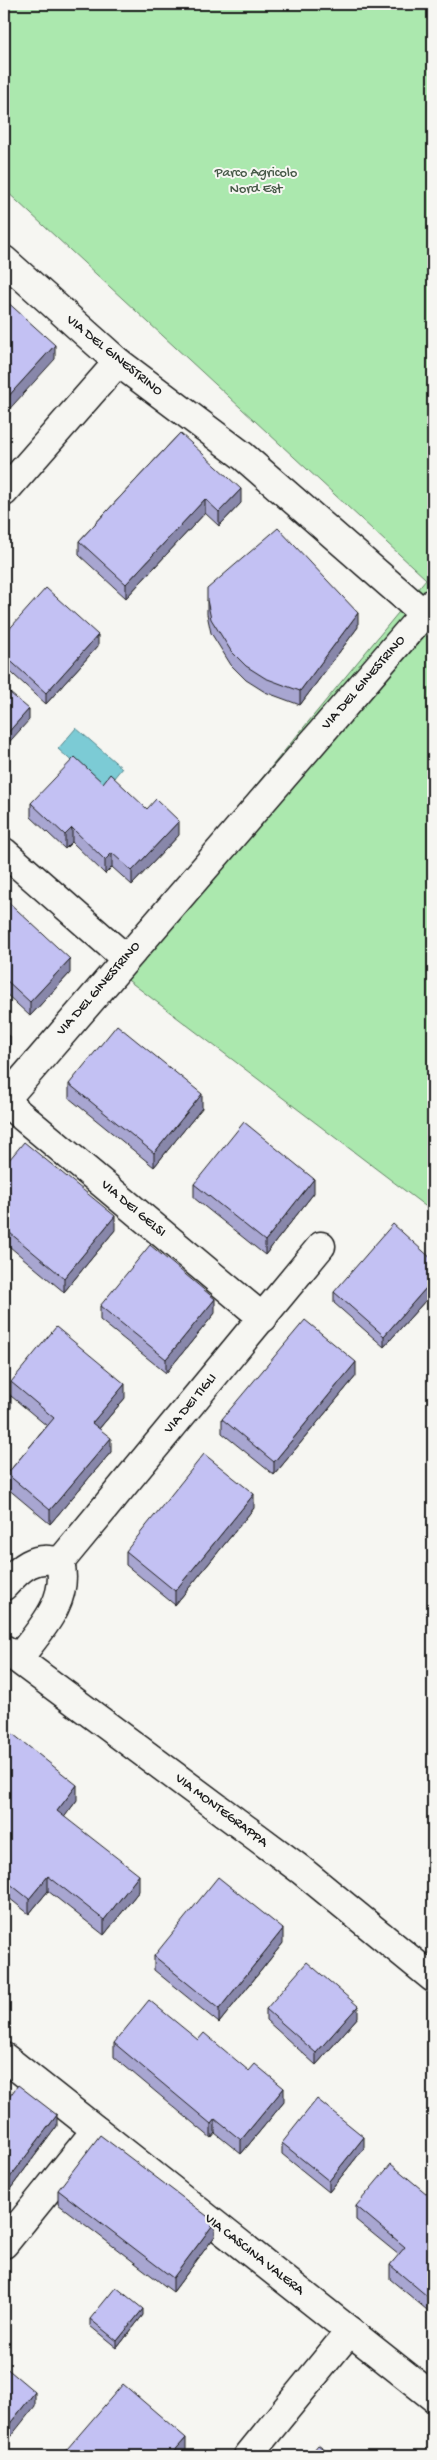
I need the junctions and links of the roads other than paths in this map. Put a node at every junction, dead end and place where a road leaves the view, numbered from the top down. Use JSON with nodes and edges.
{"nodes":[{"id":1,"x":4,"y":260,"type":"edge"},
{"id":2,"x":118,"y":362,"type":"junction"},
{"id":3,"x":4,"y":492,"type":"edge"},
{"id":4,"x":429,"y":609,"type":"edge"},
{"id":5,"x":4,"y":852,"type":"edge"},
{"id":6,"x":125,"y":958,"type":"junction"},
{"id":7,"x":4,"y":1101,"type":"edge"},
{"id":8,"x":321,"y":1246,"type":"dead end"},
{"id":9,"x":262,"y":1318,"type":"junction"},
{"id":10,"x":60,"y":1562,"type":"junction"},
{"id":11,"x":4,"y":1586,"type":"edge"},
{"id":12,"x":11,"y":1654,"type":"edge"},
{"id":13,"x":433,"y":1978,"type":"edge"},
{"id":14,"x":4,"y":2057,"type":"edge"},
{"id":15,"x":96,"y":2130,"type":"junction"},
{"id":16,"x":4,"y":2244,"type":"edge"},
{"id":17,"x":350,"y":2331,"type":"junction"},
{"id":18,"x":433,"y":2397,"type":"edge"},
{"id":19,"x":248,"y":2456,"type":"edge"}],
"edges":[{"from":1,"to":2,"type":"street","name":"VIA DEL GINESTRINO"},
{"from":2,"to":3,"type":"street"},
{"from":2,"to":4,"type":"street","name":"VIA DEL GINESTRINO"},
{"from":4,"to":6,"type":"street","name":"VIA DEL GINESTRINO"},
{"from":5,"to":6,"type":"street"},
{"from":6,"to":7,"type":"street","name":"VIA DEL GINESTRINO"},
{"from":7,"to":9,"type":"street","name":"VIA DEI GELSI"},
{"from":8,"to":9,"type":"street","name":"VIA DEI TIGLI"},
{"from":9,"to":10,"type":"street","name":"VIA DEI TIGLI"},
{"from":10,"to":11,"type":"street"},
{"from":10,"to":12,"type":"street"},
{"from":12,"to":13,"type":"street","name":"VIA MONTEGRAPPA"},
{"from":14,"to":15,"type":"street","name":"VIA CASCINA VALERA"},
{"from":15,"to":16,"type":"street"},
{"from":15,"to":17,"type":"street","name":"VIA CASCINA VALERA"},
{"from":17,"to":18,"type":"street","name":"VIA CASCINA VALERA"},
{"from":17,"to":19,"type":"street"}]}
